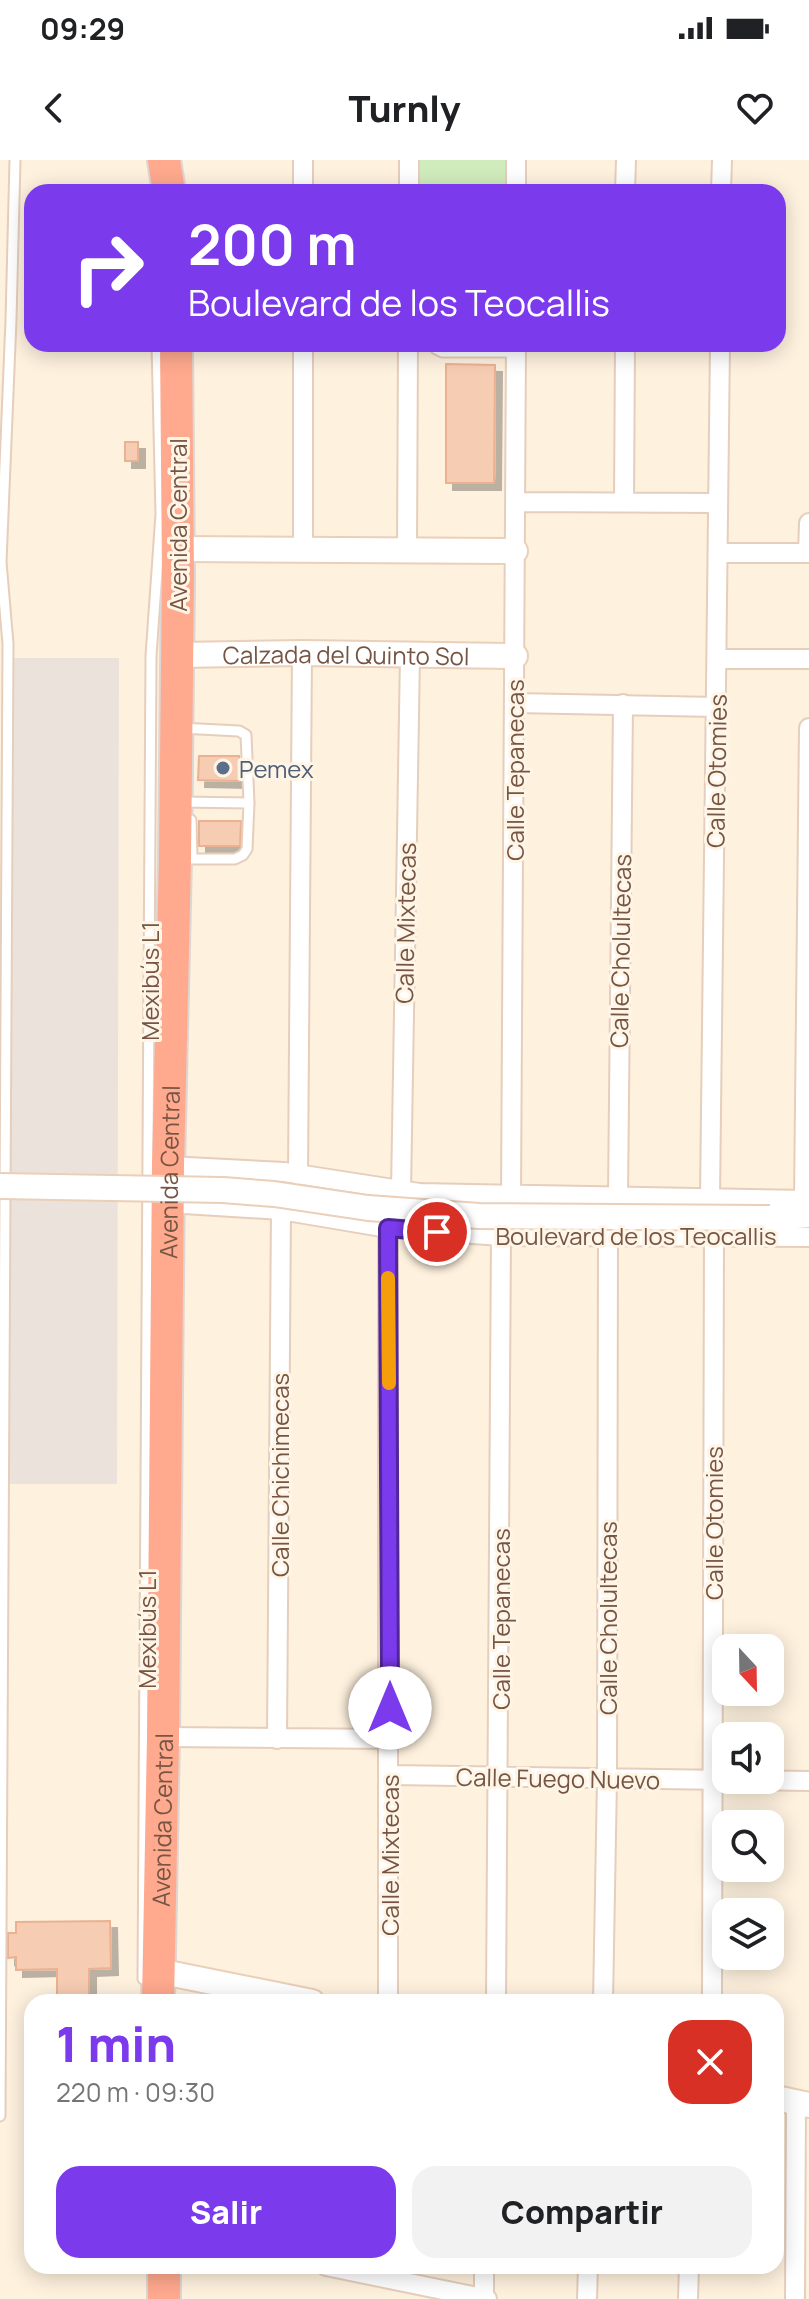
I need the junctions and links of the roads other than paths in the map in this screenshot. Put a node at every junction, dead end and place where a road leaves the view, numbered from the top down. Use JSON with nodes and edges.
{"nodes":[{"id":1,"x":15,"y":160,"type":"edge"},
{"id":2,"x":303,"y":160,"type":"edge"},
{"id":3,"x":409,"y":160,"type":"edge"},
{"id":4,"x":516,"y":160,"type":"edge"},
{"id":5,"x":626,"y":160,"type":"edge"},
{"id":6,"x":722,"y":160,"type":"edge"},
{"id":7,"x":303,"y":184,"type":"edge"},
{"id":8,"x":409,"y":184,"type":"edge"},
{"id":9,"x":516,"y":184,"type":"edge"},
{"id":10,"x":625,"y":184,"type":"edge"},
{"id":11,"x":721,"y":184,"type":"edge"},
{"id":12,"x":157,"y":352,"type":"edge"},
{"id":13,"x":176,"y":352,"type":"edge"},
{"id":14,"x":303,"y":352,"type":"edge"},
{"id":15,"x":408,"y":352,"type":"edge"},
{"id":16,"x":516,"y":352,"type":"edge"},
{"id":17,"x":625,"y":352,"type":"edge"},
{"id":18,"x":720,"y":352,"type":"edge"},
{"id":19,"x":515,"y":502,"type":"junction"},
{"id":20,"x":624,"y":502,"type":"junction"},
{"id":21,"x":718,"y":503,"type":"junction"},
{"id":22,"x":809,"y":523,"type":"edge"},
{"id":23,"x":303,"y":548,"type":"junction"},
{"id":24,"x":178,"y":549,"type":"junction"},
{"id":25,"x":407,"y":549,"type":"junction"},
{"id":26,"x":515,"y":551,"type":"junction"},
{"id":27,"x":718,"y":553,"type":"junction"},
{"id":28,"x":809,"y":553,"type":"edge"},
{"id":29,"x":302,"y":653,"type":"junction"},
{"id":30,"x":178,"y":655,"type":"junction"},
{"id":31,"x":410,"y":655,"type":"junction"},
{"id":32,"x":515,"y":656,"type":"junction"},
{"id":33,"x":717,"y":659,"type":"junction"},
{"id":34,"x":809,"y":659,"type":"edge"},
{"id":35,"x":515,"y":703,"type":"junction"},
{"id":36,"x":623,"y":704,"type":"junction"},
{"id":37,"x":716,"y":707,"type":"junction"},
{"id":38,"x":809,"y":728,"type":"edge"},
{"id":39,"x":186,"y":733,"type":"junction"},
{"id":40,"x":186,"y":798,"type":"junction"},
{"id":41,"x":249,"y":803,"type":"junction"},
{"id":42,"x":184,"y":859,"type":"junction"},
{"id":43,"x":168,"y":1166,"type":"junction"},
{"id":44,"x":291,"y":1173,"type":"junction"},
{"id":45,"x":0,"y":1186,"type":"edge"},
{"id":46,"x":401,"y":1192,"type":"junction"},
{"id":47,"x":511,"y":1196,"type":"junction"},
{"id":48,"x":618,"y":1197,"type":"junction"},
{"id":49,"x":710,"y":1198,"type":"junction"},
{"id":50,"x":168,"y":1203,"type":"junction"},
{"id":51,"x":808,"y":1209,"type":"edge"},
{"id":52,"x":277,"y":1210,"type":"junction"},
{"id":53,"x":388,"y":1228,"type":"junction"},
{"id":54,"x":608,"y":1235,"type":"junction"},
{"id":55,"x":714,"y":1235,"type":"junction"},
{"id":56,"x":501,"y":1236,"type":"junction"},
{"id":57,"x":809,"y":1237,"type":"edge"},
{"id":58,"x":718,"y":1722,"type":"edge"},
{"id":59,"x":163,"y":1737,"type":"junction"},
{"id":60,"x":277,"y":1739,"type":"junction"},
{"id":61,"x":390,"y":1739,"type":"junction"},
{"id":62,"x":390,"y":1775,"type":"junction"},
{"id":63,"x":499,"y":1777,"type":"junction"},
{"id":64,"x":607,"y":1779,"type":"junction"},
{"id":65,"x":712,"y":1780,"type":"edge"},
{"id":66,"x":784,"y":1781,"type":"edge"},
{"id":67,"x":809,"y":1781,"type":"edge"},
{"id":68,"x":719,"y":1794,"type":"edge"},
{"id":69,"x":153,"y":1987,"type":"edge"},
{"id":70,"x":229,"y":1994,"type":"edge"},
{"id":71,"x":388,"y":1994,"type":"edge"},
{"id":72,"x":496,"y":1994,"type":"edge"},
{"id":73,"x":603,"y":1994,"type":"edge"},
{"id":74,"x":712,"y":1994,"type":"edge"},
{"id":75,"x":794,"y":2102,"type":"edge"},
{"id":76,"x":0,"y":2116,"type":"edge"},
{"id":77,"x":164,"y":2274,"type":"edge"},
{"id":78,"x":360,"y":2274,"type":"edge"},
{"id":79,"x":484,"y":2274,"type":"edge"},
{"id":80,"x":588,"y":2274,"type":"edge"},
{"id":81,"x":689,"y":2274,"type":"edge"},
{"id":82,"x":389,"y":2281,"type":"edge"},
{"id":83,"x":164,"y":2299,"type":"edge"},
{"id":84,"x":485,"y":2299,"type":"edge"},
{"id":85,"x":587,"y":2299,"type":"edge"},
{"id":86,"x":688,"y":2299,"type":"edge"},
{"id":87,"x":795,"y":2299,"type":"edge"}],
"edges":[{"from":1,"to":76,"type":"lane"},
{"from":2,"to":7,"type":"street"},
{"from":3,"to":8,"type":"street"},
{"from":4,"to":9,"type":"street"},
{"from":5,"to":10,"type":"street"},
{"from":6,"to":11,"type":"street"},
{"from":12,"to":69,"type":"lane","name":"Mexibús L1"},
{"from":13,"to":24,"type":"highway","name":"Avenida Central"},
{"from":14,"to":23,"type":"street"},
{"from":15,"to":25,"type":"street"},
{"from":16,"to":19,"type":"street","name":"Calle Tepanecas"},
{"from":17,"to":20,"type":"street"},
{"from":18,"to":21,"type":"street","name":"Calle Otomies"},
{"from":19,"to":20,"type":"street"},
{"from":19,"to":26,"type":"street","name":"Calle Tepanecas"},
{"from":20,"to":21,"type":"street"},
{"from":21,"to":27,"type":"street","name":"Calle Otomies"},
{"from":22,"to":28,"type":"street"},
{"from":23,"to":24,"type":"street"},
{"from":23,"to":25,"type":"street"},
{"from":24,"to":30,"type":"highway","name":"Avenida Central"},
{"from":25,"to":26,"type":"street"},
{"from":26,"to":32,"type":"street","name":"Calle Tepanecas"},
{"from":27,"to":28,"type":"street"},
{"from":27,"to":33,"type":"street","name":"Calle Otomies"},
{"from":29,"to":30,"type":"street","name":"Calzada del Quinto Sol"},
{"from":29,"to":31,"type":"street","name":"Calzada del Quinto Sol"},
{"from":29,"to":44,"type":"street"},
{"from":30,"to":39,"type":"highway","name":"Avenida Central"},
{"from":31,"to":32,"type":"street","name":"Calzada del Quinto Sol"},
{"from":31,"to":46,"type":"street","name":"Calle Mixtecas"},
{"from":32,"to":35,"type":"street","name":"Calle Tepanecas"},
{"from":33,"to":34,"type":"street"},
{"from":33,"to":37,"type":"street","name":"Calle Otomies"},
{"from":35,"to":36,"type":"street"},
{"from":35,"to":47,"type":"street","name":"Calle Tepanecas"},
{"from":36,"to":37,"type":"street"},
{"from":36,"to":48,"type":"street","name":"Calle Cholultecas"},
{"from":37,"to":49,"type":"street","name":"Calle Otomies"},
{"from":38,"to":51,"type":"street"},
{"from":39,"to":40,"type":"highway","name":"Avenida Central"},
{"from":39,"to":41,"type":"lane"},
{"from":40,"to":41,"type":"lane"},
{"from":40,"to":42,"type":"highway","name":"Avenida Central"},
{"from":41,"to":42,"type":"lane"},
{"from":42,"to":43,"type":"highway","name":"Avenida Central"},
{"from":43,"to":44,"type":"street","name":"Boulevard de los Teocallis"},
{"from":43,"to":50,"type":"highway","name":"Avenida Central"},
{"from":44,"to":46,"type":"street","name":"Boulevard de los Teocallis"},
{"from":44,"to":52,"type":"street"},
{"from":45,"to":51,"type":"street","name":"Boulevard de los Teocallis","bridge":true},
{"from":46,"to":47,"type":"street","name":"Boulevard de los Teocallis"},
{"from":47,"to":48,"type":"street","name":"Boulevard de los Teocallis"},
{"from":48,"to":49,"type":"street","name":"Boulevard de los Teocallis"},
{"from":49,"to":51,"type":"street","name":"Boulevard de los Teocallis"},
{"from":50,"to":52,"type":"street","name":"Boulevard de los Teocallis"},
{"from":50,"to":59,"type":"highway","name":"Avenida Central"},
{"from":52,"to":53,"type":"street","name":"Boulevard de los Teocallis"},
{"from":52,"to":60,"type":"street","name":"Calle Chichimecas"},
{"from":53,"to":56,"type":"street","name":"Boulevard de los Teocallis"},
{"from":53,"to":61,"type":"street","name":"Calle Mixtecas"},
{"from":54,"to":55,"type":"street","name":"Boulevard de los Teocallis"},
{"from":54,"to":56,"type":"street","name":"Boulevard de los Teocallis"},
{"from":54,"to":64,"type":"street","name":"Calle Cholultecas"},
{"from":55,"to":57,"type":"street","name":"Boulevard de los Teocallis"},
{"from":55,"to":58,"type":"street","name":"Calle Otomies"},
{"from":56,"to":63,"type":"street","name":"Calle Tepanecas"},
{"from":59,"to":60,"type":"street"},
{"from":59,"to":69,"type":"highway","name":"Avenida Central"},
{"from":60,"to":61,"type":"street"},
{"from":61,"to":62,"type":"street","name":"Calle Mixtecas"},
{"from":62,"to":63,"type":"street","name":"Calle Fuego Nuevo"},
{"from":62,"to":71,"type":"street","name":"Calle Mixtecas"},
{"from":63,"to":64,"type":"street","name":"Calle Fuego Nuevo"},
{"from":63,"to":72,"type":"street","name":"Calle Tepanecas"},
{"from":64,"to":65,"type":"street","name":"Calle Fuego Nuevo"},
{"from":64,"to":73,"type":"street","name":"Calle Cholultecas"},
{"from":66,"to":67,"type":"street"},
{"from":68,"to":74,"type":"street","name":"Calle Otomies"},
{"from":69,"to":70,"type":"street"},
{"from":75,"to":87,"type":"street"},
{"from":77,"to":83,"type":"highway"},
{"from":78,"to":82,"type":"street"},
{"from":79,"to":84,"type":"street"},
{"from":80,"to":85,"type":"street"},
{"from":81,"to":86,"type":"street"},
{"from":82,"to":84,"type":"street"}]}
